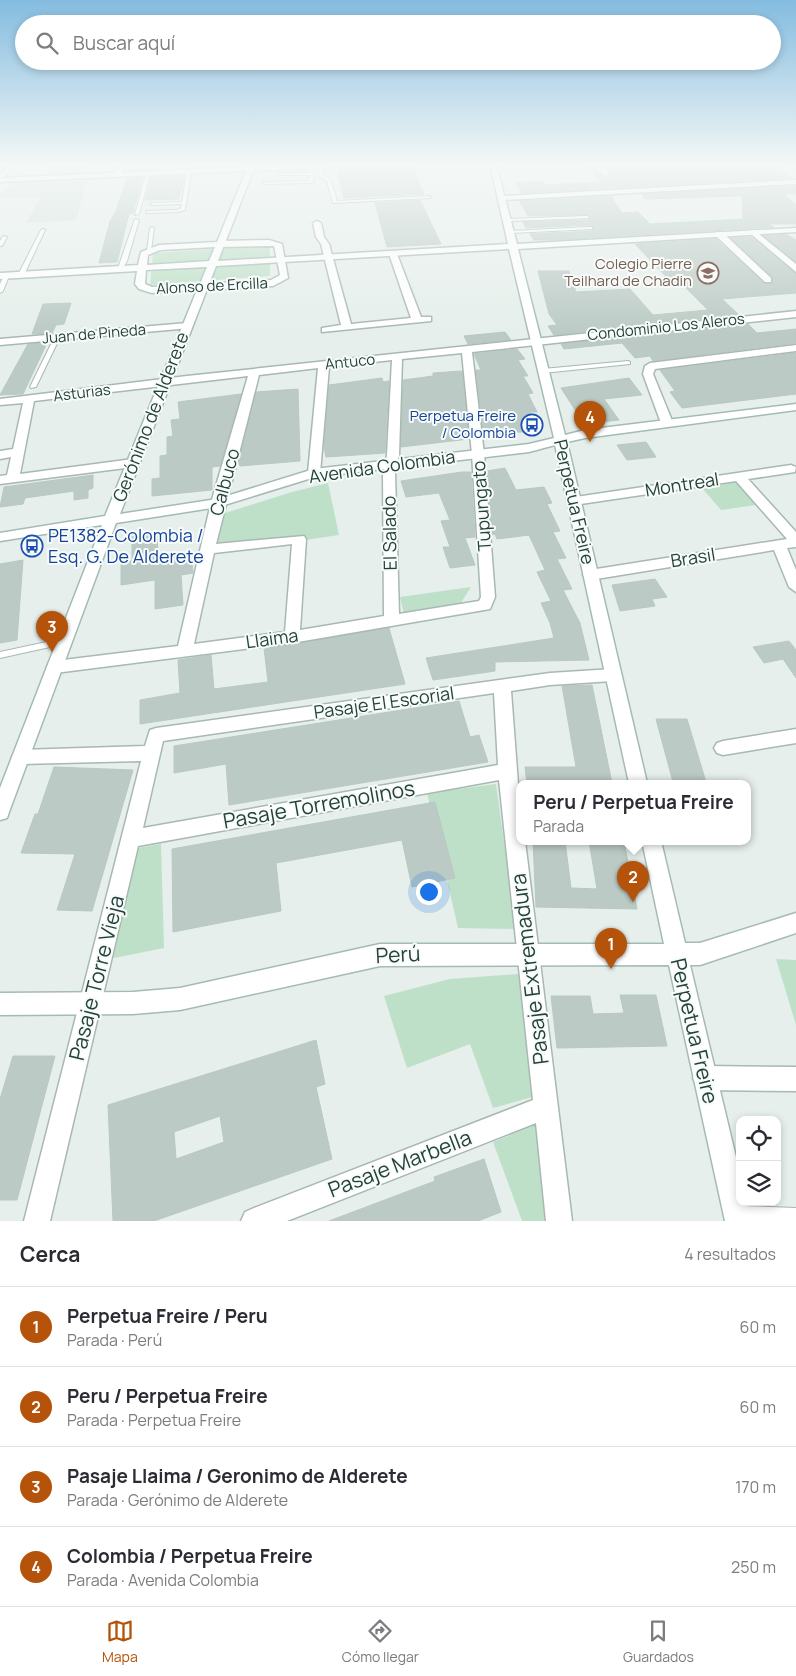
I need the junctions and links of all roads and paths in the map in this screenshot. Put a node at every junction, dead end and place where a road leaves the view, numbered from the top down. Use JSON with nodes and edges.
{"nodes":[{"id":1,"x":508,"y":220,"type":"edge"},
{"id":2,"x":136,"y":221,"type":"edge"},
{"id":3,"x":229,"y":221,"type":"edge"},
{"id":4,"x":317,"y":223,"type":"dead end"},
{"id":5,"x":152,"y":228,"type":"dead end"},
{"id":6,"x":590,"y":228,"type":"dead end"},
{"id":7,"x":43,"y":230,"type":"dead end"},
{"id":8,"x":796,"y":230,"type":"edge"},
{"id":9,"x":510,"y":232,"type":"junction"},
{"id":10,"x":754,"y":232,"type":"junction"},
{"id":11,"x":719,"y":234,"type":"junction"},
{"id":12,"x":5,"y":237,"type":"dead end"},
{"id":13,"x":220,"y":244,"type":"junction"},
{"id":14,"x":0,"y":245,"type":"edge"},
{"id":15,"x":514,"y":247,"type":"junction"},
{"id":16,"x":149,"y":250,"type":"junction"},
{"id":17,"x":393,"y":254,"type":"junction"},
{"id":18,"x":329,"y":258,"type":"junction"},
{"id":19,"x":283,"y":261,"type":"junction"},
{"id":20,"x":212,"y":265,"type":"junction"},
{"id":21,"x":142,"y":269,"type":"junction"},
{"id":22,"x":796,"y":269,"type":"edge"},
{"id":23,"x":119,"y":270,"type":"junction"},
{"id":24,"x":20,"y":275,"type":"junction"},
{"id":25,"x":3,"y":276,"type":"edge"},
{"id":26,"x":768,"y":280,"type":"dead end"},
{"id":27,"x":202,"y":287,"type":"junction"},
{"id":28,"x":0,"y":291,"type":"edge"},
{"id":29,"x":796,"y":314,"type":"edge"},
{"id":30,"x":428,"y":319,"type":"dead end"},
{"id":31,"x":416,"y":320,"type":"junction"},
{"id":32,"x":187,"y":326,"type":"junction"},
{"id":33,"x":347,"y":328,"type":"junction"},
{"id":34,"x":326,"y":330,"type":"dead end"},
{"id":35,"x":57,"y":337,"type":"junction"},
{"id":36,"x":536,"y":341,"type":"junction"},
{"id":37,"x":0,"y":342,"type":"edge"},
{"id":38,"x":796,"y":348,"type":"edge"},
{"id":39,"x":467,"y":349,"type":"junction"},
{"id":40,"x":397,"y":357,"type":"junction"},
{"id":41,"x":628,"y":363,"type":"dead end"},
{"id":42,"x":324,"y":364,"type":"junction"},
{"id":43,"x":544,"y":371,"type":"junction"},
{"id":44,"x":254,"y":372,"type":"junction"},
{"id":45,"x":165,"y":383,"type":"junction"},
{"id":46,"x":31,"y":393,"type":"junction"},
{"id":47,"x":0,"y":402,"type":"edge"},
{"id":48,"x":796,"y":407,"type":"edge"},
{"id":49,"x":667,"y":423,"type":"junction"},
{"id":50,"x":560,"y":440,"type":"junction"},
{"id":51,"x":19,"y":452,"type":"junction"},
{"id":52,"x":478,"y":454,"type":"junction"},
{"id":53,"x":0,"y":455,"type":"edge"},
{"id":54,"x":133,"y":463,"type":"junction"},
{"id":55,"x":391,"y":464,"type":"junction"},
{"id":56,"x":791,"y":469,"type":"dead end"},
{"id":57,"x":314,"y":473,"type":"junction"},
{"id":58,"x":739,"y":476,"type":"junction"},
{"id":59,"x":14,"y":478,"type":"junction"},
{"id":60,"x":0,"y":480,"type":"edge"},
{"id":61,"x":574,"y":501,"type":"junction"},
{"id":62,"x":218,"y":503,"type":"junction"},
{"id":63,"x":111,"y":519,"type":"junction"},
{"id":64,"x":0,"y":537,"type":"edge"},
{"id":65,"x":796,"y":541,"type":"edge"},
{"id":66,"x":778,"y":544,"type":"junction"},
{"id":67,"x":208,"y":550,"type":"junction"},
{"id":68,"x":590,"y":575,"type":"junction"},
{"id":69,"x":796,"y":587,"type":"edge"},
{"id":70,"x":486,"y":603,"type":"joint"},
{"id":71,"x":392,"y":620,"type":"junction"},
{"id":72,"x":292,"y":637,"type":"junction"},
{"id":73,"x":65,"y":640,"type":"junction"},
{"id":74,"x":184,"y":652,"type":"junction"},
{"id":75,"x":0,"y":655,"type":"edge"},
{"id":76,"x":55,"y":667,"type":"junction"},
{"id":77,"x":613,"y":675,"type":"junction"},
{"id":78,"x":502,"y":686,"type":"junction"},
{"id":79,"x":796,"y":736,"type":"edge"},
{"id":80,"x":154,"y":744,"type":"junction"},
{"id":81,"x":723,"y":748,"type":"dead end"},
{"id":82,"x":21,"y":757,"type":"junction"},
{"id":83,"x":507,"y":770,"type":"junction"},
{"id":84,"x":637,"y":780,"type":"edge"},
{"id":85,"x":0,"y":812,"type":"edge"},
{"id":86,"x":131,"y":839,"type":"junction"},
{"id":87,"x":652,"y":845,"type":"edge"},
{"id":88,"x":796,"y":923,"type":"edge"},
{"id":89,"x":528,"y":954,"type":"junction"},
{"id":90,"x":677,"y":955,"type":"junction"},
{"id":91,"x":90,"y":1003,"type":"junction"},
{"id":92,"x":0,"y":1004,"type":"edge"},
{"id":93,"x":705,"y":1078,"type":"junction"},
{"id":94,"x":796,"y":1079,"type":"edge"},
{"id":95,"x":546,"y":1108,"type":"junction"},
{"id":96,"x":796,"y":1216,"type":"edge"},
{"id":97,"x":738,"y":1217,"type":"edge"},
{"id":98,"x":37,"y":1221,"type":"edge"},
{"id":99,"x":254,"y":1221,"type":"edge"},
{"id":100,"x":559,"y":1221,"type":"edge"}],
"edges":[{"from":1,"to":9,"type":"street","name":"Perpetua Freire"},
{"from":2,"to":23,"type":"lane"},
{"from":3,"to":13,"type":"street","name":"Gerónimo de Alderete"},
{"from":4,"to":18,"type":"street"},
{"from":5,"to":16,"type":"lane"},
{"from":6,"to":9,"type":"lane"},
{"from":7,"to":24,"type":"lane"},
{"from":8,"to":10,"type":"street","name":"Alonso de Ercilla"},
{"from":9,"to":15,"type":"street","name":"Perpetua Freire"},
{"from":10,"to":11,"type":"street","name":"Alonso de Ercilla"},
{"from":10,"to":22,"type":"street"},
{"from":11,"to":15,"type":"street","name":"Alonso de Ercilla"},
{"from":11,"to":26,"type":"street"},
{"from":12,"to":14,"type":"lane"},
{"from":13,"to":16,"type":"street","name":"Alonso de Ercilla"},
{"from":13,"to":19,"type":"street","name":"Alonso de Ercilla"},
{"from":13,"to":20,"type":"street","name":"Gerónimo de Alderete"},
{"from":15,"to":17,"type":"street","name":"Alonso de Ercilla"},
{"from":15,"to":36,"type":"street","name":"Perpetua Freire"},
{"from":16,"to":21,"type":"street","name":"Alonso de Ercilla"},
{"from":17,"to":18,"type":"street","name":"Alonso de Ercilla"},
{"from":17,"to":31,"type":"street"},
{"from":18,"to":19,"type":"street","name":"Alonso de Ercilla"},
{"from":18,"to":33,"type":"street"},
{"from":19,"to":20,"type":"street","name":"Alonso de Ercilla"},
{"from":19,"to":27,"type":"street","name":"Alonso de Ercilla"},
{"from":20,"to":21,"type":"street","name":"Alonso de Ercilla"},
{"from":20,"to":27,"type":"street","name":"Gerónimo de Alderete"},
{"from":21,"to":23,"type":"street","name":"Alonso de Ercilla"},
{"from":21,"to":27,"type":"street","name":"Alonso de Ercilla"},
{"from":23,"to":24,"type":"street","name":"Alonso de Ercilla"},
{"from":24,"to":25,"type":"street","name":"Alonso de Ercilla"},
{"from":25,"to":28,"type":"lane"},
{"from":27,"to":32,"type":"street","name":"Gerónimo de Alderete"},
{"from":29,"to":36,"type":"street","name":"Condominio Los Aleros"},
{"from":30,"to":31,"type":"street"},
{"from":31,"to":33,"type":"street"},
{"from":32,"to":35,"type":"street","name":"Juan de Pineda"},
{"from":32,"to":45,"type":"street","name":"Gerónimo de Alderete"},
{"from":33,"to":34,"type":"street"},
{"from":35,"to":37,"type":"street","name":"Juan de Pineda"},
{"from":35,"to":46,"type":"lane"},
{"from":36,"to":39,"type":"street","name":"Antuco"},
{"from":36,"to":43,"type":"street","name":"Perpetua Freire"},
{"from":38,"to":49,"type":"street"},
{"from":39,"to":40,"type":"street","name":"Antuco"},
{"from":39,"to":52,"type":"street","name":"Tupungato"},
{"from":40,"to":42,"type":"street","name":"Antuco"},
{"from":40,"to":55,"type":"street","name":"El Salado"},
{"from":41,"to":43,"type":"lane"},
{"from":42,"to":44,"type":"street","name":"Antuco"},
{"from":42,"to":57,"type":"street"},
{"from":43,"to":50,"type":"street","name":"Perpetua Freire"},
{"from":44,"to":45,"type":"street","name":"Antuco"},
{"from":44,"to":62,"type":"street","name":"Calbuco"},
{"from":45,"to":46,"type":"street","name":"Asturias"},
{"from":45,"to":54,"type":"street","name":"Gerónimo de Alderete"},
{"from":46,"to":47,"type":"street","name":"Asturias"},
{"from":46,"to":51,"type":"street"},
{"from":48,"to":49,"type":"street","name":"Avenida Colombia"},
{"from":49,"to":50,"type":"street","name":"Avenida Colombia"},
{"from":50,"to":52,"type":"street","name":"Avenida Colombia"},
{"from":50,"to":61,"type":"street","name":"Perpetua Freire"},
{"from":51,"to":53,"type":"street"},
{"from":51,"to":59,"type":"street"},
{"from":52,"to":55,"type":"street","name":"Avenida Colombia"},
{"from":52,"to":70,"type":"street","name":"Tupungato"},
{"from":54,"to":59,"type":"street"},
{"from":54,"to":63,"type":"street","name":"Gerónimo de Alderete"},
{"from":55,"to":57,"type":"street","name":"Avenida Colombia"},
{"from":55,"to":71,"type":"street","name":"El Salado"},
{"from":56,"to":58,"type":"street","name":"Montreal"},
{"from":57,"to":62,"type":"street","name":"Avenida Colombia"},
{"from":58,"to":61,"type":"street","name":"Montreal"},
{"from":58,"to":65,"type":"street"},
{"from":59,"to":60,"type":"street"},
{"from":61,"to":68,"type":"street","name":"Perpetua Freire"},
{"from":62,"to":63,"type":"street","name":"Avenida Colombia"},
{"from":62,"to":67,"type":"street","name":"Calbuco"},
{"from":63,"to":64,"type":"street","name":"Avenida Colombia"},
{"from":63,"to":73,"type":"street","name":"Gerónimo de Alderete"},
{"from":65,"to":66,"type":"street","name":"Brasil"},
{"from":66,"to":68,"type":"street","name":"Brasil"},
{"from":66,"to":69,"type":"street"},
{"from":67,"to":72,"type":"street"},
{"from":67,"to":74,"type":"street","name":"Calbuco"},
{"from":68,"to":77,"type":"street","name":"Perpetua Freire"},
{"from":70,"to":71,"type":"street","name":"Llaima"},
{"from":71,"to":72,"type":"street","name":"Llaima"},
{"from":72,"to":74,"type":"street","name":"Llaima"},
{"from":73,"to":75,"type":"lane"},
{"from":73,"to":76,"type":"street","name":"Gerónimo de Alderete"},
{"from":74,"to":76,"type":"street","name":"Llaima"},
{"from":76,"to":82,"type":"street","name":"Gerónimo de Alderete"},
{"from":77,"to":78,"type":"street","name":"Pasaje El Escorial"},
{"from":77,"to":84,"type":"street","name":"Perpetua Freire"},
{"from":78,"to":80,"type":"street","name":"Pasaje El Escorial"},
{"from":78,"to":83,"type":"street","name":"Pasaje Extremadura"},
{"from":79,"to":81,"type":"street"},
{"from":80,"to":82,"type":"street","name":"Pasaje El Escorial"},
{"from":80,"to":86,"type":"street","name":"Pasaje Torre Vieja"},
{"from":82,"to":85,"type":"street","name":"Gerónimo de Alderete"},
{"from":83,"to":86,"type":"street","name":"Pasaje Torremolinos"},
{"from":83,"to":89,"type":"street","name":"Pasaje Extremadura"},
{"from":86,"to":91,"type":"street","name":"Pasaje Torre Vieja"},
{"from":87,"to":90,"type":"street","name":"Perpetua Freire"},
{"from":88,"to":90,"type":"street","name":"Perú"},
{"from":89,"to":90,"type":"street","name":"Perú"},
{"from":89,"to":91,"type":"street","name":"Perú"},
{"from":89,"to":95,"type":"street","name":"Pasaje Extremadura"},
{"from":90,"to":93,"type":"street","name":"Perpetua Freire"},
{"from":91,"to":92,"type":"street","name":"Perú"},
{"from":91,"to":98,"type":"street","name":"Pasaje Torre Vieja"},
{"from":93,"to":94,"type":"street"},
{"from":93,"to":97,"type":"street","name":"Perpetua Freire"},
{"from":95,"to":99,"type":"street","name":"Pasaje Marbella"},
{"from":95,"to":100,"type":"street","name":"Pasaje Extremadura"},
{"from":96,"to":97,"type":"lane"}]}
